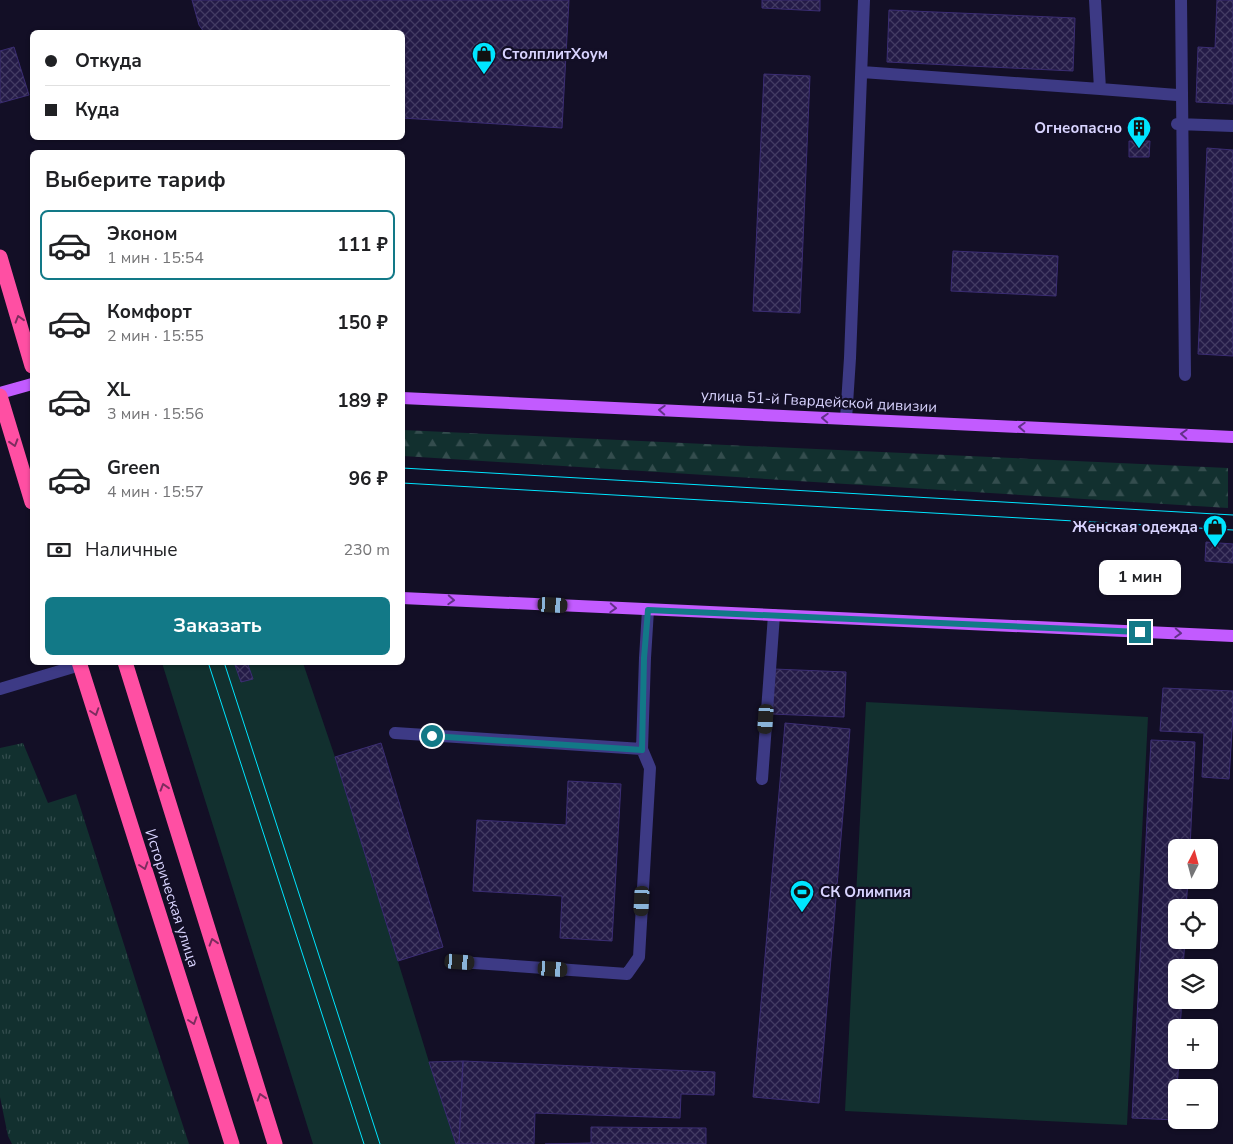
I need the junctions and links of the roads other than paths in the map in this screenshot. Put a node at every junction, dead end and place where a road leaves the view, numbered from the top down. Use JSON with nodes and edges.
{"nodes":[{"id":1,"x":864,"y":0,"type":"edge"},
{"id":2,"x":1095,"y":0,"type":"edge"},
{"id":3,"x":1181,"y":0,"type":"edge"},
{"id":4,"x":862,"y":72,"type":"junction"},
{"id":5,"x":1100,"y":88,"type":"junction"},
{"id":6,"x":1177,"y":94,"type":"dead end"},
{"id":7,"x":1180,"y":124,"type":"junction"},
{"id":8,"x":1233,"y":126,"type":"edge"},
{"id":9,"x":0,"y":257,"type":"edge"},
{"id":10,"x":30,"y":359,"type":"edge"},
{"id":11,"x":1185,"y":375,"type":"dead end"},
{"id":12,"x":30,"y":385,"type":"edge"},
{"id":13,"x":0,"y":395,"type":"edge"},
{"id":14,"x":405,"y":398,"type":"edge"},
{"id":15,"x":846,"y":419,"type":"junction"},
{"id":16,"x":1233,"y":437,"type":"edge"},
{"id":17,"x":30,"y":495,"type":"edge"},
{"id":18,"x":405,"y":598,"type":"edge"},
{"id":19,"x":648,"y":610,"type":"junction"},
{"id":20,"x":774,"y":615,"type":"junction"},
{"id":21,"x":1233,"y":636,"type":"edge"},
{"id":22,"x":77,"y":665,"type":"edge"},
{"id":23,"x":80,"y":665,"type":"edge"},
{"id":24,"x":126,"y":665,"type":"edge"},
{"id":25,"x":0,"y":689,"type":"edge"},
{"id":26,"x":395,"y":733,"type":"dead end"},
{"id":27,"x":642,"y":750,"type":"junction"},
{"id":28,"x":762,"y":778,"type":"dead end"},
{"id":29,"x":460,"y":962,"type":"dead end"},
{"id":30,"x":232,"y":1144,"type":"edge"},
{"id":31,"x":276,"y":1144,"type":"edge"}],
"edges":[{"from":1,"to":4,"type":"lane"},
{"from":2,"to":5,"type":"lane"},
{"from":3,"to":7,"type":"lane"},
{"from":4,"to":5,"type":"lane"},
{"from":4,"to":15,"type":"lane"},
{"from":5,"to":6,"type":"lane"},
{"from":7,"to":8,"type":"lane"},
{"from":7,"to":11,"type":"lane"},
{"from":10,"to":9,"type":"highway","one_way":true},
{"from":12,"to":13,"type":"main road"},
{"from":13,"to":17,"type":"highway","one_way":true},
{"from":15,"to":14,"type":"main road","name":"улица 51-й Гвардейской дивизии","one_way":true},
{"from":16,"to":15,"type":"main road","name":"улица 51-й Гвардейской дивизии","one_way":true},
{"from":18,"to":19,"type":"main road","one_way":true},
{"from":19,"to":20,"type":"main road"},
{"from":19,"to":27,"type":"lane"},
{"from":20,"to":21,"type":"main road","one_way":true},
{"from":20,"to":28,"type":"lane"},
{"from":22,"to":25,"type":"lane"},
{"from":23,"to":30,"type":"highway","name":"Историческая улица","one_way":true},
{"from":31,"to":24,"type":"highway","name":"Историческая улица","one_way":true},
{"from":26,"to":27,"type":"lane"},
{"from":27,"to":29,"type":"lane"}]}
